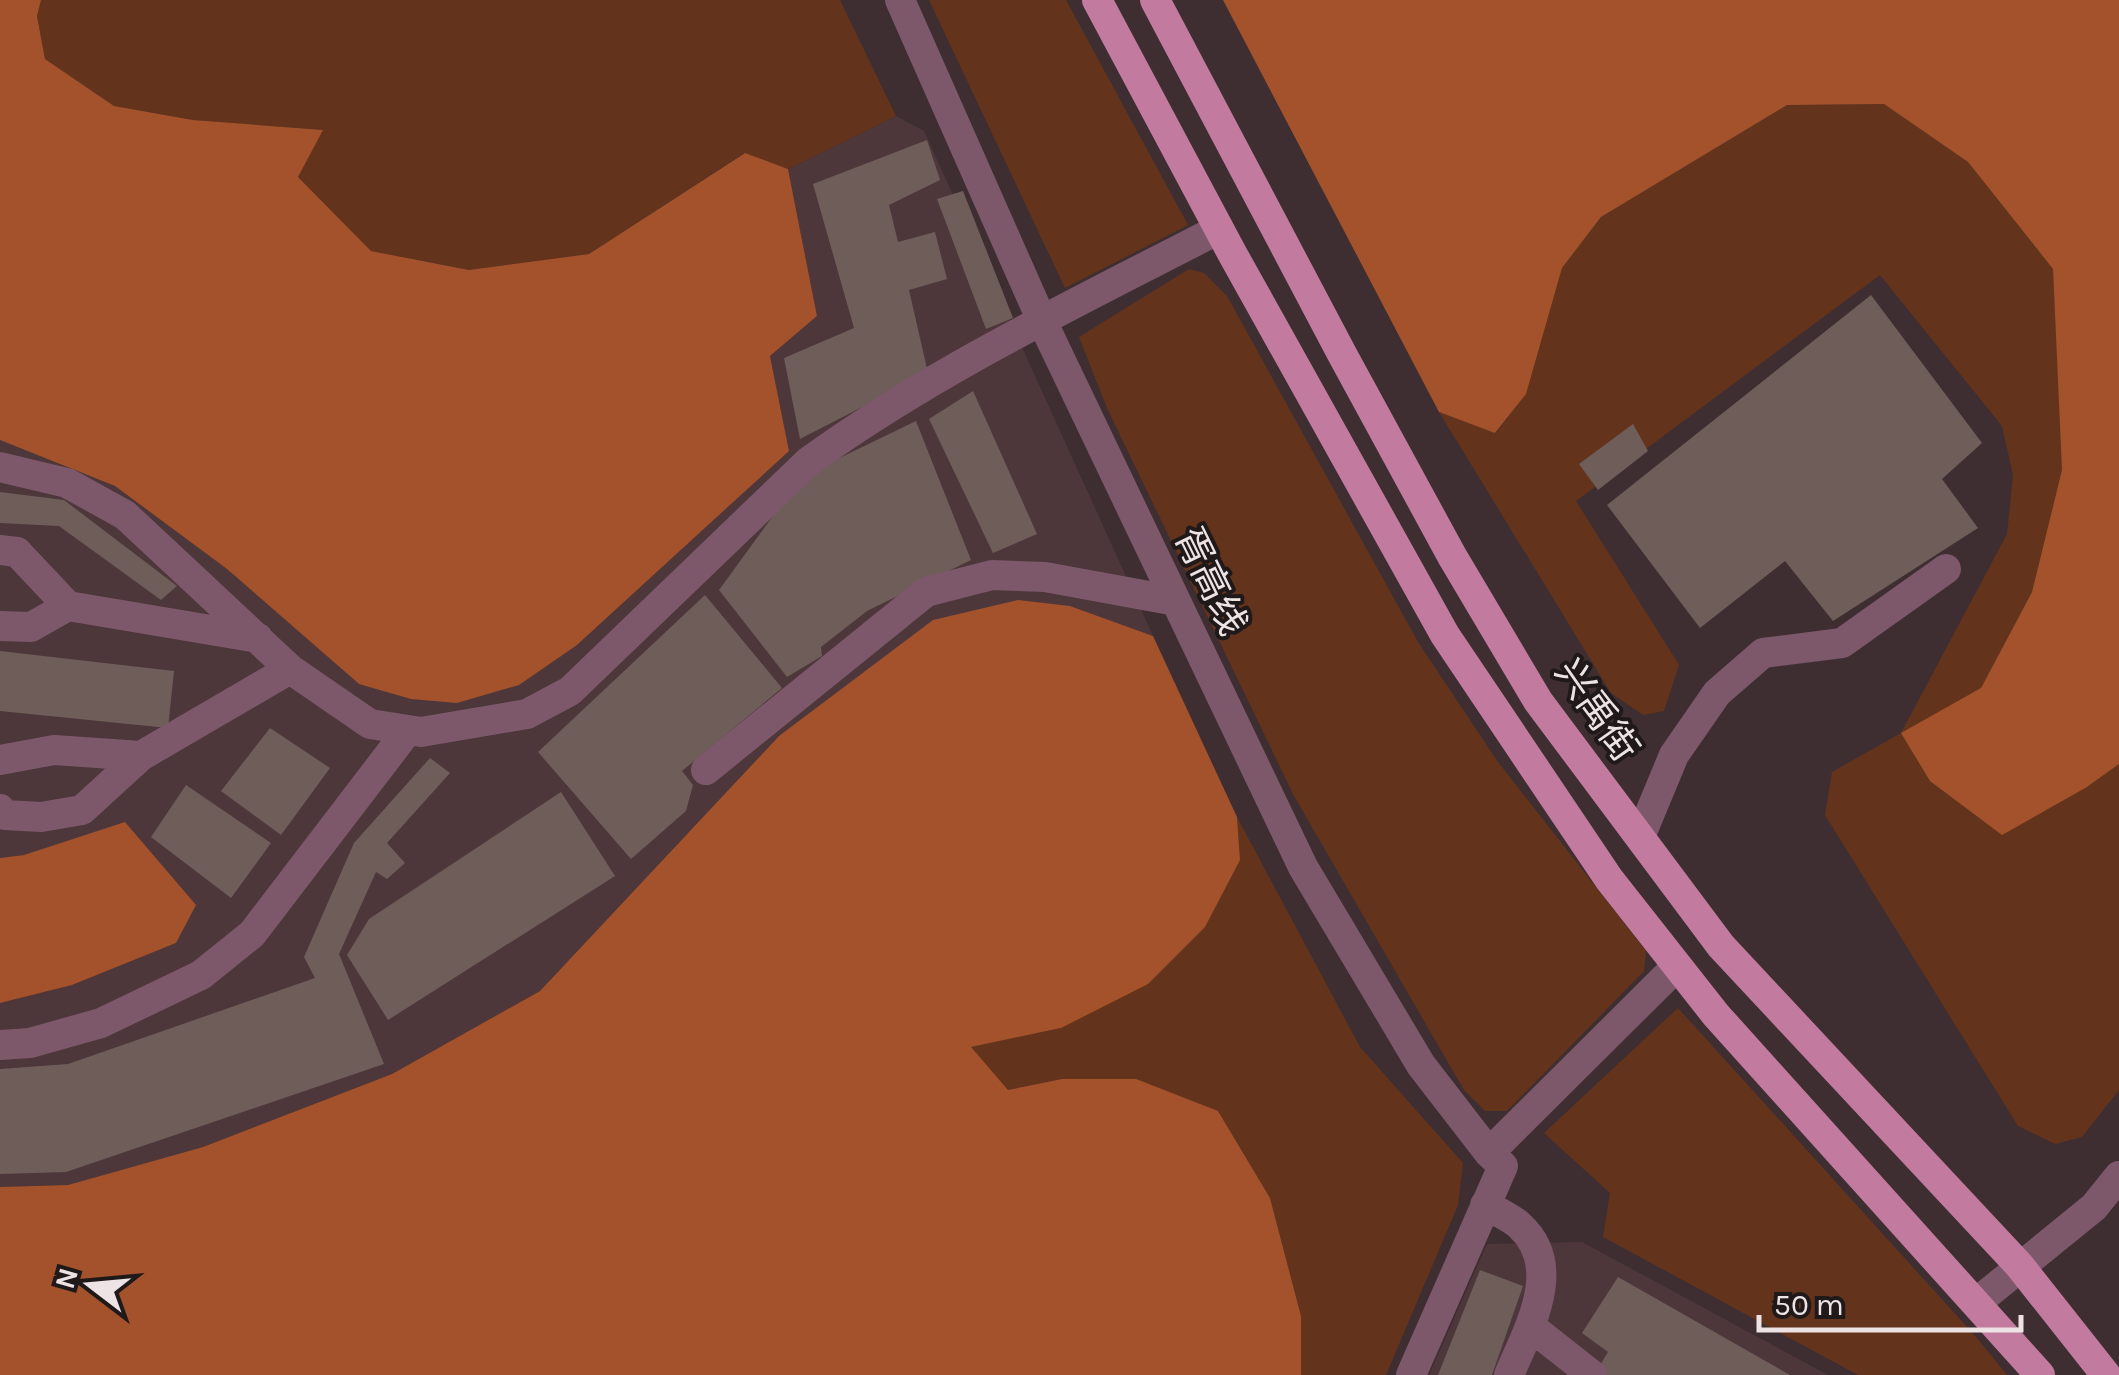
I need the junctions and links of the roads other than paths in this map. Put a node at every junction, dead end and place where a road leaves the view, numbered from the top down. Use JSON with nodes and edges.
{"nodes":[{"id":1,"x":900,"y":0,"type":"edge"},
{"id":2,"x":1097,"y":0,"type":"edge"},
{"id":3,"x":1154,"y":0,"type":"edge"},
{"id":4,"x":1219,"y":229,"type":"junction"},
{"id":5,"x":1042,"y":320,"type":"junction"},
{"id":6,"x":0,"y":467,"type":"edge"},
{"id":7,"x":0,"y":550,"type":"edge"},
{"id":8,"x":1946,"y":569,"type":"dead end"},
{"id":9,"x":1176,"y":601,"type":"junction"},
{"id":10,"x":68,"y":606,"type":"junction"},
{"id":11,"x":0,"y":626,"type":"edge"},
{"id":12,"x":258,"y":638,"type":"junction"},
{"id":13,"x":290,"y":669,"type":"junction"},
{"id":14,"x":408,"y":730,"type":"junction"},
{"id":15,"x":141,"y":756,"type":"junction"},
{"id":16,"x":0,"y":760,"type":"edge"},
{"id":17,"x":706,"y":770,"type":"dead end"},
{"id":18,"x":0,"y":809,"type":"edge"},
{"id":19,"x":1640,"y":837,"type":"junction"},
{"id":20,"x":1677,"y":966,"type":"junction"},
{"id":21,"x":0,"y":1045,"type":"edge"},
{"id":22,"x":1496,"y":1159,"type":"junction"},
{"id":23,"x":2119,"y":1176,"type":"edge"},
{"id":24,"x":1485,"y":1205,"type":"junction"},
{"id":25,"x":2019,"y":1265,"type":"junction"},
{"id":26,"x":1976,"y":1303,"type":"junction"},
{"id":27,"x":1530,"y":1326,"type":"junction"},
{"id":28,"x":1411,"y":1375,"type":"edge"},
{"id":29,"x":1509,"y":1375,"type":"edge"},
{"id":30,"x":1592,"y":1375,"type":"edge"},
{"id":31,"x":2040,"y":1375,"type":"edge"},
{"id":32,"x":2106,"y":1375,"type":"edge"}],
"edges":[{"from":1,"to":5,"type":"street","name":"胥高线"},
{"from":2,"to":4,"type":"main road"},
{"from":3,"to":19,"type":"main road","name":"兴禹街"},
{"from":4,"to":5,"type":"street"},
{"from":4,"to":20,"type":"main road"},
{"from":5,"to":9,"type":"street","name":"胥高线"},
{"from":5,"to":14,"type":"street"},
{"from":6,"to":12,"type":"street"},
{"from":7,"to":10,"type":"street"},
{"from":8,"to":19,"type":"street"},
{"from":9,"to":17,"type":"street"},
{"from":9,"to":22,"type":"street","name":"胥高线"},
{"from":10,"to":11,"type":"street"},
{"from":10,"to":12,"type":"street"},
{"from":12,"to":13,"type":"street"},
{"from":13,"to":14,"type":"street"},
{"from":13,"to":15,"type":"street"},
{"from":14,"to":21,"type":"street"},
{"from":15,"to":16,"type":"street"},
{"from":15,"to":18,"type":"street"},
{"from":19,"to":25,"type":"main road","name":"兴禹街"},
{"from":20,"to":22,"type":"street"},
{"from":20,"to":26,"type":"main road"},
{"from":22,"to":24,"type":"street"},
{"from":23,"to":25,"type":"street"},
{"from":24,"to":27,"type":"street"},
{"from":24,"to":28,"type":"street"},
{"from":25,"to":26,"type":"street"},
{"from":25,"to":32,"type":"main road","name":"兴禹街"},
{"from":26,"to":31,"type":"main road"},
{"from":27,"to":29,"type":"street"},
{"from":27,"to":30,"type":"street"}]}
